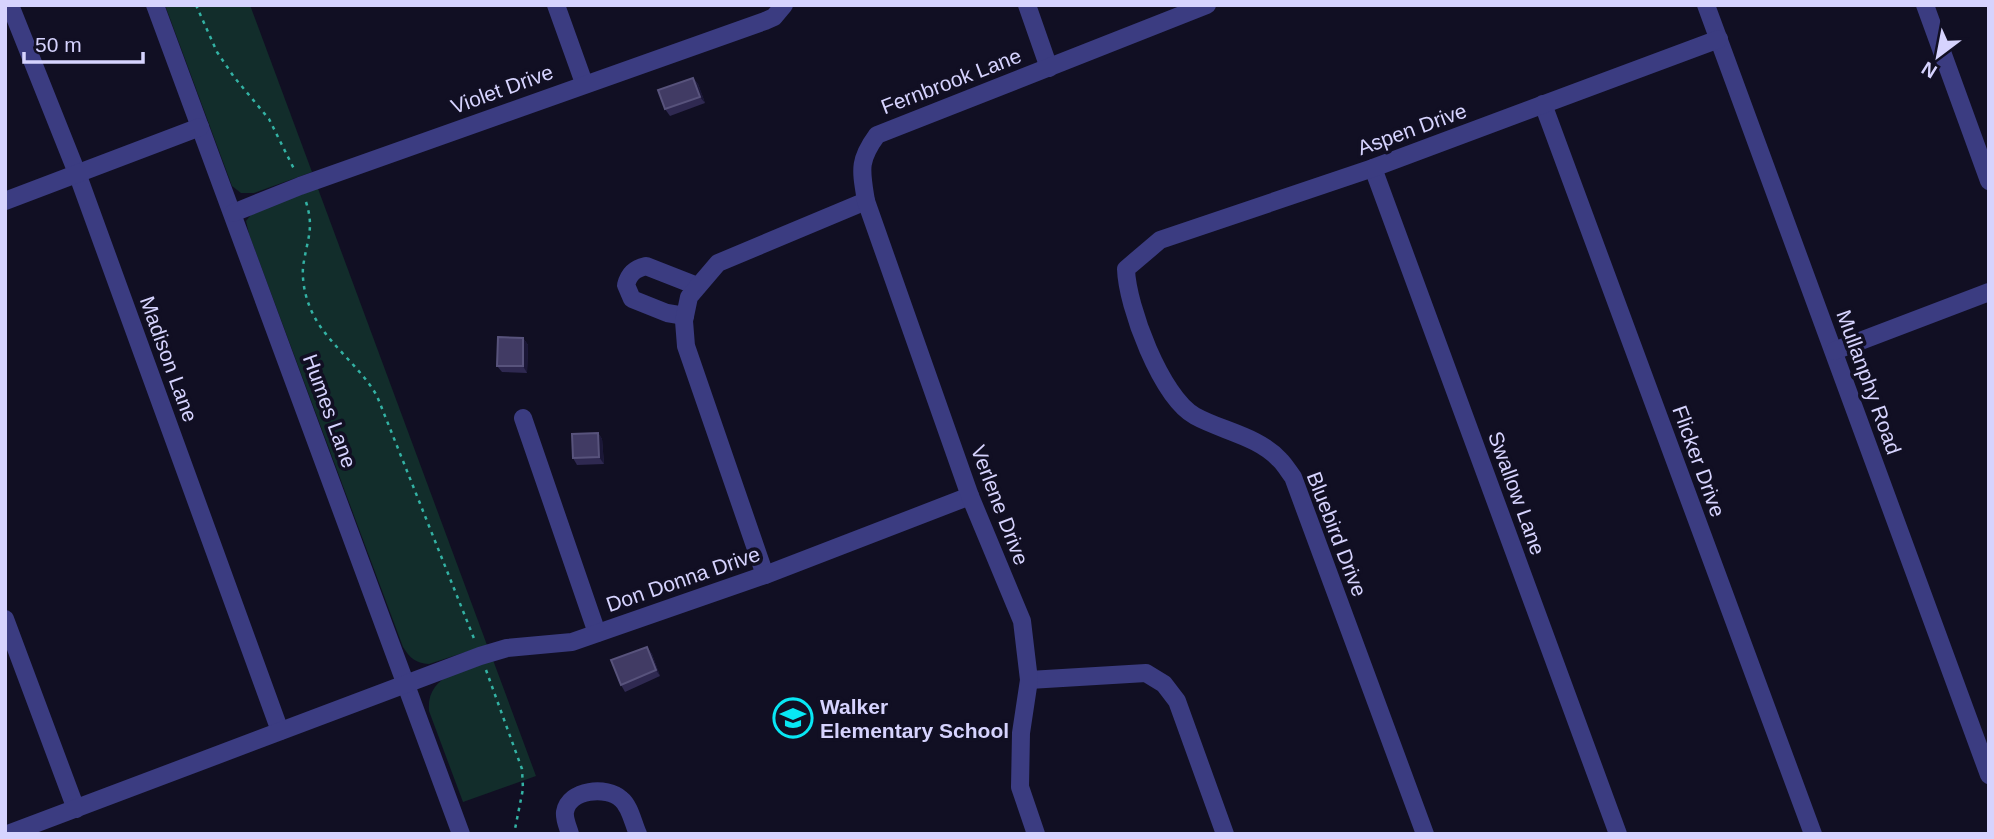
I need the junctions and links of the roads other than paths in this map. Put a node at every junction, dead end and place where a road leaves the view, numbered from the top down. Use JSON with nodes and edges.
{"nodes":[{"id":1,"x":10,"y":5,"type":"edge"},
{"id":2,"x":155,"y":5,"type":"edge"},
{"id":3,"x":556,"y":5,"type":"edge"},
{"id":4,"x":1027,"y":5,"type":"edge"},
{"id":5,"x":1207,"y":5,"type":"edge"},
{"id":6,"x":1706,"y":5,"type":"edge"},
{"id":7,"x":1925,"y":5,"type":"edge"},
{"id":8,"x":784,"y":6,"type":"edge"},
{"id":9,"x":1719,"y":39,"type":"junction"},
{"id":10,"x":1049,"y":68,"type":"junction"},
{"id":11,"x":584,"y":83,"type":"junction"},
{"id":12,"x":1543,"y":104,"type":"junction"},
{"id":13,"x":200,"y":127,"type":"junction"},
{"id":14,"x":1373,"y":168,"type":"junction"},
{"id":15,"x":77,"y":173,"type":"junction"},
{"id":16,"x":1989,"y":181,"type":"edge"},
{"id":17,"x":5,"y":201,"type":"edge"},
{"id":18,"x":866,"y":201,"type":"junction"},
{"id":19,"x":233,"y":213,"type":"junction"},
{"id":20,"x":1126,"y":269,"type":"joint"},
{"id":21,"x":698,"y":286,"type":"junction"},
{"id":22,"x":1989,"y":292,"type":"edge"},
{"id":23,"x":685,"y":316,"type":"junction"},
{"id":24,"x":1834,"y":351,"type":"junction"},
{"id":25,"x":523,"y":418,"type":"dead end"},
{"id":26,"x":970,"y":496,"type":"junction"},
{"id":27,"x":765,"y":575,"type":"junction"},
{"id":28,"x":5,"y":619,"type":"edge"},
{"id":29,"x":597,"y":633,"type":"junction"},
{"id":30,"x":1029,"y":680,"type":"junction"},
{"id":31,"x":406,"y":684,"type":"junction"},
{"id":32,"x":280,"y":731,"type":"junction"},
{"id":33,"x":1989,"y":775,"type":"edge"},
{"id":34,"x":76,"y":809,"type":"junction"},
{"id":35,"x":8,"y":834,"type":"edge"},
{"id":36,"x":461,"y":834,"type":"edge"},
{"id":37,"x":570,"y":834,"type":"edge"},
{"id":38,"x":638,"y":834,"type":"edge"},
{"id":39,"x":1036,"y":834,"type":"edge"},
{"id":40,"x":1225,"y":834,"type":"edge"},
{"id":41,"x":1425,"y":834,"type":"edge"},
{"id":42,"x":1618,"y":834,"type":"edge"},
{"id":43,"x":1813,"y":834,"type":"edge"}],
"edges":[{"from":1,"to":15,"type":"street","name":"Madison Lane"},
{"from":2,"to":13,"type":"street","name":"Humes Lane"},
{"from":3,"to":11,"type":"street"},
{"from":4,"to":10,"type":"street"},
{"from":5,"to":10,"type":"street","name":"Fernbrook Lane"},
{"from":6,"to":9,"type":"street","name":"Mullanphy Road"},
{"from":7,"to":16,"type":"street"},
{"from":8,"to":11,"type":"street","name":"Violet Drive"},
{"from":9,"to":12,"type":"street","name":"Aspen Drive"},
{"from":9,"to":24,"type":"street","name":"Mullanphy Road"},
{"from":10,"to":18,"type":"street","name":"Fernbrook Lane"},
{"from":11,"to":19,"type":"street","name":"Violet Drive"},
{"from":12,"to":14,"type":"street","name":"Aspen Drive"},
{"from":12,"to":43,"type":"street","name":"Flicker Drive"},
{"from":13,"to":15,"type":"street"},
{"from":13,"to":19,"type":"street","name":"Humes Lane"},
{"from":14,"to":20,"type":"street","name":"Aspen Drive"},
{"from":14,"to":42,"type":"street","name":"Swallow Lane"},
{"from":15,"to":17,"type":"street"},
{"from":15,"to":32,"type":"street","name":"Madison Lane"},
{"from":18,"to":21,"type":"street"},
{"from":18,"to":26,"type":"street","name":"Verlene Drive"},
{"from":19,"to":31,"type":"street","name":"Humes Lane"},
{"from":20,"to":41,"type":"street","name":"Bluebird Drive"},
{"from":21,"to":23,"type":"street"},
{"from":21,"to":23,"type":"street"},
{"from":22,"to":24,"type":"street"},
{"from":23,"to":27,"type":"street"},
{"from":24,"to":33,"type":"street","name":"Mullanphy Road"},
{"from":25,"to":29,"type":"street"},
{"from":26,"to":27,"type":"street","name":"Don Donna Drive"},
{"from":26,"to":30,"type":"street","name":"Verlene Drive"},
{"from":27,"to":29,"type":"street","name":"Don Donna Drive"},
{"from":28,"to":34,"type":"street"},
{"from":29,"to":31,"type":"street","name":"Don Donna Drive"},
{"from":30,"to":39,"type":"street","name":"Verlene Drive"},
{"from":30,"to":40,"type":"street"},
{"from":31,"to":32,"type":"street","name":"Don Donna Drive"},
{"from":31,"to":36,"type":"street","name":"Humes Lane"},
{"from":32,"to":34,"type":"street","name":"Don Donna Drive"},
{"from":34,"to":35,"type":"street","name":"Don Donna Drive"},
{"from":37,"to":38,"type":"street"}]}
